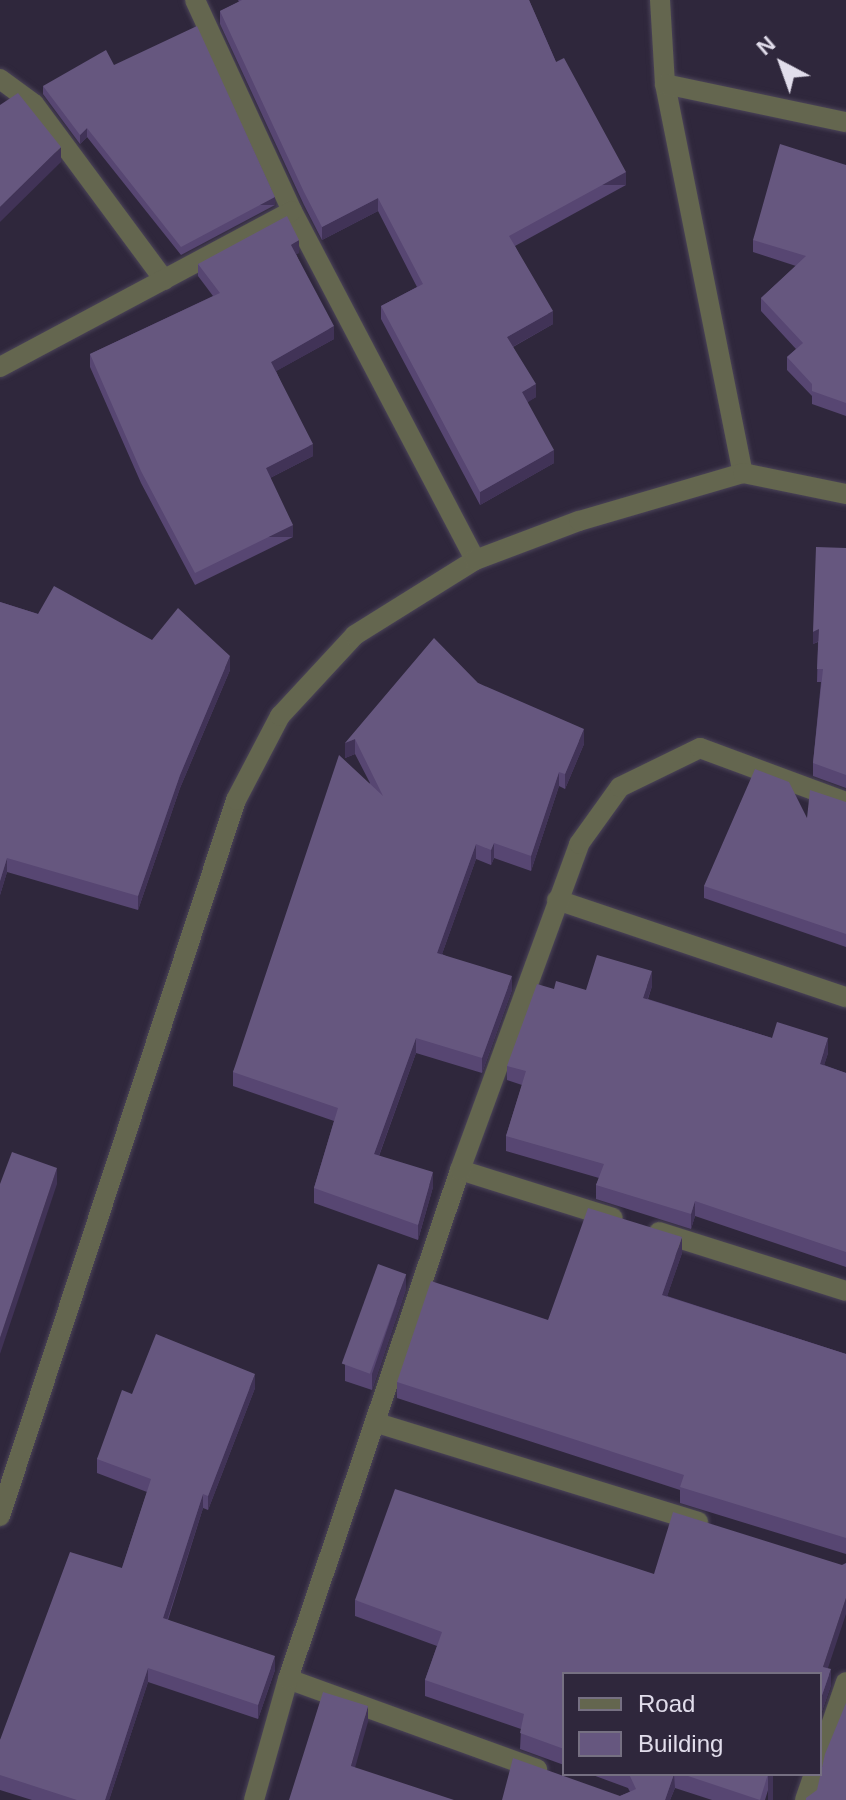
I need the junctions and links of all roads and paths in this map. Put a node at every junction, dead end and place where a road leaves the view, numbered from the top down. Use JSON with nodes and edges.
{"nodes":[{"id":1,"x":195,"y":0,"type":"edge"},
{"id":2,"x":660,"y":0,"type":"edge"},
{"id":3,"x":0,"y":79,"type":"edge"},
{"id":4,"x":665,"y":84,"type":"junction"},
{"id":5,"x":846,"y":122,"type":"edge"},
{"id":6,"x":292,"y":211,"type":"junction"},
{"id":7,"x":164,"y":280,"type":"junction"},
{"id":8,"x":0,"y":367,"type":"edge"},
{"id":9,"x":743,"y":473,"type":"junction"},
{"id":10,"x":846,"y":494,"type":"edge"},
{"id":11,"x":475,"y":560,"type":"junction"},
{"id":12,"x":846,"y":802,"type":"edge"},
{"id":13,"x":557,"y":900,"type":"junction"},
{"id":14,"x":846,"y":997,"type":"edge"},
{"id":15,"x":460,"y":1170,"type":"junction"},
{"id":16,"x":846,"y":1291,"type":"edge"},
{"id":17,"x":377,"y":1423,"type":"junction"},
{"id":18,"x":0,"y":1516,"type":"edge"},
{"id":19,"x":725,"y":1530,"type":"edge"},
{"id":20,"x":288,"y":1679,"type":"junction"},
{"id":21,"x":846,"y":1682,"type":"edge"},
{"id":22,"x":822,"y":1751,"type":"edge"},
{"id":23,"x":551,"y":1774,"type":"edge"},
{"id":24,"x":813,"y":1776,"type":"edge"},
{"id":25,"x":254,"y":1800,"type":"edge"},
{"id":26,"x":805,"y":1800,"type":"edge"}],
"edges":[{"from":1,"to":6,"type":"street"},
{"from":2,"to":4,"type":"street"},
{"from":3,"to":7,"type":"street"},
{"from":4,"to":5,"type":"street"},
{"from":4,"to":9,"type":"street"},
{"from":6,"to":7,"type":"street"},
{"from":6,"to":11,"type":"street"},
{"from":7,"to":8,"type":"street"},
{"from":9,"to":10,"type":"street"},
{"from":9,"to":11,"type":"street"},
{"from":11,"to":18,"type":"street"},
{"from":12,"to":13,"type":"street"},
{"from":13,"to":14,"type":"street"},
{"from":13,"to":15,"type":"street"},
{"from":15,"to":16,"type":"street"},
{"from":15,"to":17,"type":"street"},
{"from":17,"to":19,"type":"street"},
{"from":17,"to":20,"type":"street"},
{"from":20,"to":23,"type":"street"},
{"from":20,"to":25,"type":"street"},
{"from":21,"to":22,"type":"street"},
{"from":24,"to":26,"type":"street"}]}
